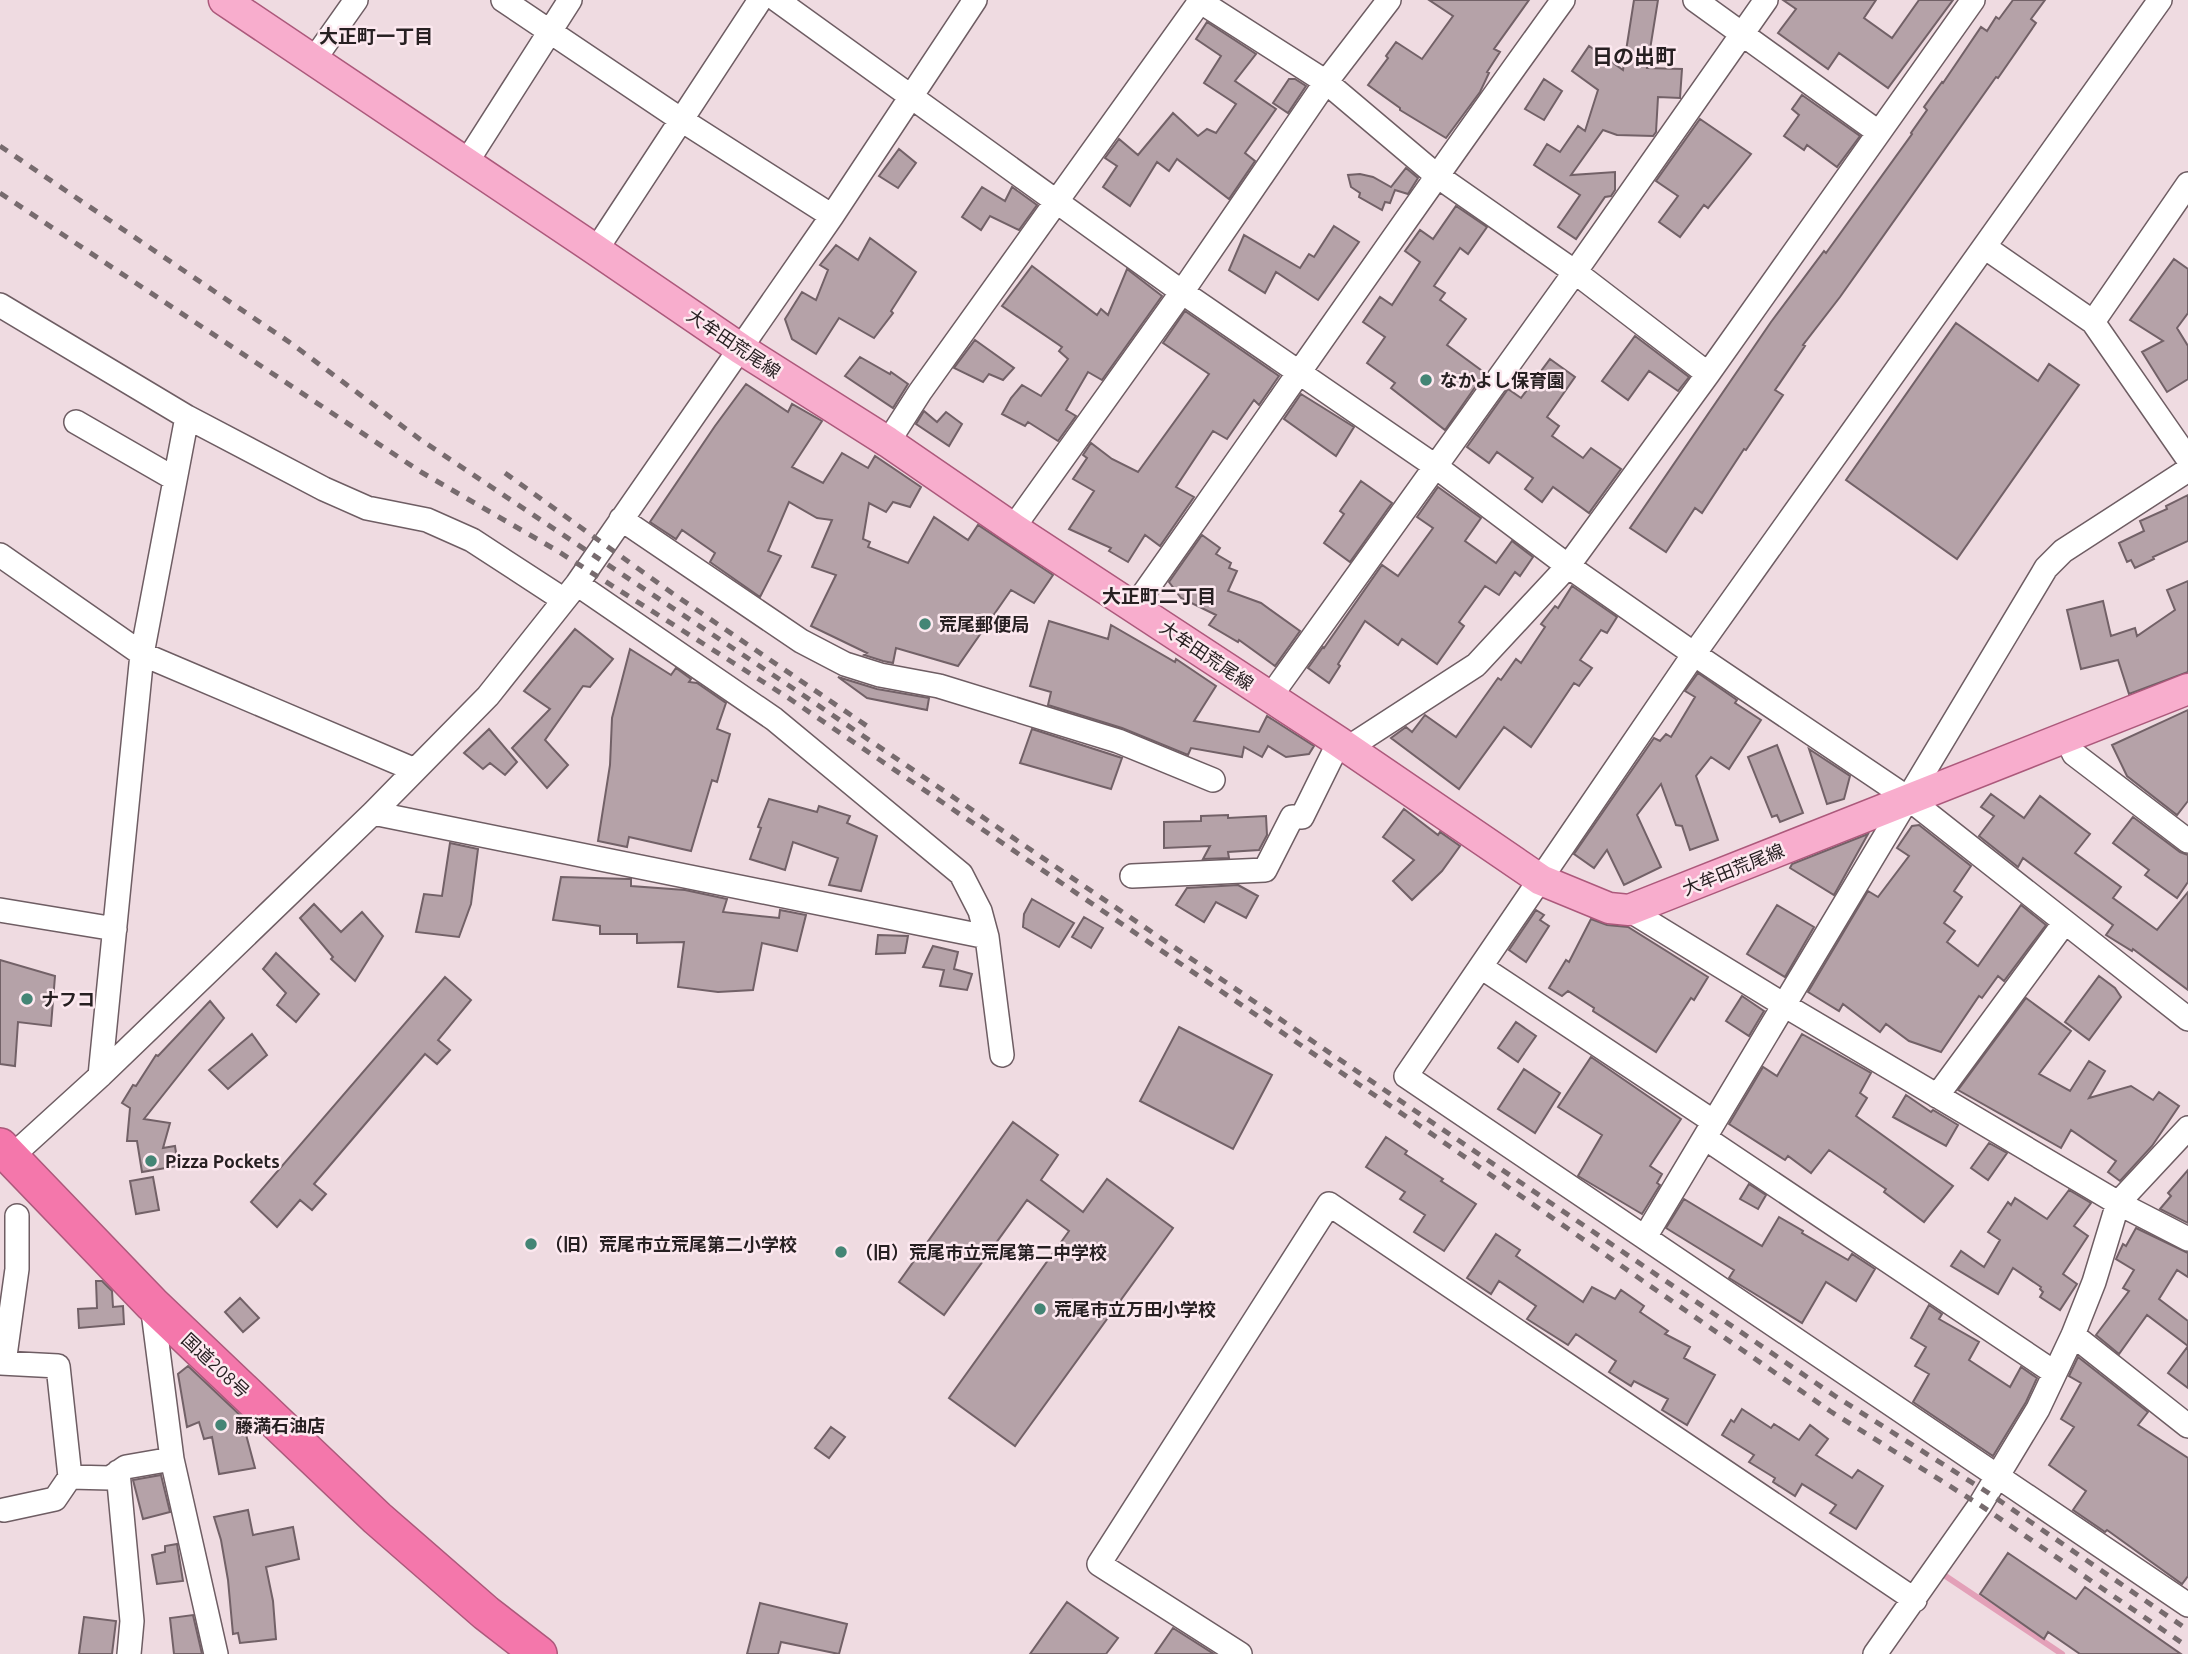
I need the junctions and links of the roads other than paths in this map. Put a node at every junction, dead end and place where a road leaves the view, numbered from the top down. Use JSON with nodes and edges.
{"nodes":[{"id":1,"x":223,"y":0,"type":"edge"},
{"id":2,"x":356,"y":0,"type":"edge"},
{"id":3,"x":503,"y":0,"type":"edge"},
{"id":4,"x":570,"y":0,"type":"edge"},
{"id":5,"x":760,"y":0,"type":"edge"},
{"id":6,"x":777,"y":0,"type":"edge"},
{"id":7,"x":975,"y":0,"type":"edge"},
{"id":8,"x":1388,"y":0,"type":"edge"},
{"id":9,"x":1563,"y":0,"type":"edge"},
{"id":10,"x":1695,"y":0,"type":"edge"},
{"id":11,"x":1766,"y":0,"type":"edge"},
{"id":12,"x":1973,"y":0,"type":"edge"},
{"id":13,"x":2160,"y":0,"type":"edge"},
{"id":14,"x":1200,"y":1,"type":"edge"},
{"id":15,"x":550,"y":30,"type":"junction"},
{"id":16,"x":1742,"y":33,"type":"junction"},
{"id":17,"x":313,"y":61,"type":"junction"},
{"id":18,"x":1326,"y":82,"type":"junction"},
{"id":19,"x":911,"y":95,"type":"junction"},
{"id":20,"x":680,"y":119,"type":"junction"},
{"id":21,"x":1878,"y":132,"type":"junction"},
{"id":22,"x":466,"y":163,"type":"junction"},
{"id":23,"x":1436,"y":175,"type":"junction"},
{"id":24,"x":2188,"y":184,"type":"edge"},
{"id":25,"x":1057,"y":200,"type":"junction"},
{"id":26,"x":832,"y":216,"type":"junction"},
{"id":27,"x":1986,"y":248,"type":"junction"},
{"id":28,"x":596,"y":250,"type":"junction"},
{"id":29,"x":1574,"y":272,"type":"junction"},
{"id":30,"x":1182,"y":292,"type":"junction"},
{"id":31,"x":0,"y":304,"type":"edge"},
{"id":32,"x":2092,"y":322,"type":"junction"},
{"id":33,"x":741,"y":349,"type":"junction"},
{"id":34,"x":1300,"y":373,"type":"junction"},
{"id":35,"x":1708,"y":374,"type":"junction"},
{"id":36,"x":187,"y":416,"type":"junction"},
{"id":37,"x":76,"y":422,"type":"dead end"},
{"id":38,"x":888,"y":442,"type":"junction"},
{"id":39,"x":2188,"y":458,"type":"edge"},
{"id":40,"x":1435,"y":466,"type":"junction"},
{"id":41,"x":2188,"y":470,"type":"edge"},
{"id":42,"x":175,"y":479,"type":"junction"},
{"id":43,"x":621,"y":519,"type":"junction"},
{"id":44,"x":1013,"y":528,"type":"junction"},
{"id":45,"x":0,"y":555,"type":"edge"},
{"id":46,"x":1568,"y":566,"type":"junction"},
{"id":47,"x":570,"y":592,"type":"junction"},
{"id":48,"x":1135,"y":606,"type":"junction"},
{"id":49,"x":142,"y":654,"type":"junction"},
{"id":50,"x":1695,"y":654,"type":"junction"},
{"id":51,"x":2188,"y":690,"type":"edge"},
{"id":52,"x":1270,"y":696,"type":"junction"},
{"id":53,"x":2066,"y":737,"type":"junction"},
{"id":54,"x":1343,"y":745,"type":"junction"},
{"id":55,"x":415,"y":770,"type":"junction"},
{"id":56,"x":1213,"y":780,"type":"dead end"},
{"id":57,"x":1909,"y":799,"type":"junction"},
{"id":58,"x":373,"y":813,"type":"junction"},
{"id":59,"x":2188,"y":841,"type":"edge"},
{"id":60,"x":1132,"y":876,"type":"dead end"},
{"id":61,"x":1541,"y":880,"type":"junction"},
{"id":62,"x":0,"y":910,"type":"edge"},
{"id":63,"x":1629,"y":910,"type":"junction"},
{"id":64,"x":2065,"y":922,"type":"junction"},
{"id":65,"x":115,"y":929,"type":"junction"},
{"id":66,"x":987,"y":937,"type":"junction"},
{"id":67,"x":1481,"y":967,"type":"junction"},
{"id":68,"x":1784,"y":1006,"type":"junction"},
{"id":69,"x":2188,"y":1019,"type":"edge"},
{"id":70,"x":1002,"y":1055,"type":"dead end"},
{"id":71,"x":100,"y":1076,"type":"junction"},
{"id":72,"x":1937,"y":1096,"type":"junction"},
{"id":73,"x":2188,"y":1128,"type":"edge"},
{"id":74,"x":1709,"y":1130,"type":"junction"},
{"id":75,"x":4,"y":1156,"type":"edge"},
{"id":76,"x":2118,"y":1203,"type":"junction"},
{"id":77,"x":17,"y":1216,"type":"dead end"},
{"id":78,"x":1645,"y":1237,"type":"junction"},
{"id":79,"x":2188,"y":1239,"type":"edge"},
{"id":80,"x":152,"y":1304,"type":"junction"},
{"id":81,"x":2073,"y":1335,"type":"junction"},
{"id":82,"x":2,"y":1363,"type":"edge"},
{"id":83,"x":2055,"y":1373,"type":"junction"},
{"id":84,"x":2188,"y":1426,"type":"edge"},
{"id":85,"x":172,"y":1459,"type":"junction"},
{"id":86,"x":118,"y":1472,"type":"junction"},
{"id":87,"x":1999,"y":1476,"type":"junction"},
{"id":88,"x":70,"y":1477,"type":"junction"},
{"id":89,"x":4,"y":1510,"type":"dead end"},
{"id":90,"x":1915,"y":1600,"type":"junction"},
{"id":91,"x":2188,"y":1605,"type":"edge"},
{"id":92,"x":533,"y":1652,"type":"edge"},
{"id":93,"x":129,"y":1654,"type":"edge"},
{"id":94,"x":216,"y":1654,"type":"edge"},
{"id":95,"x":1240,"y":1654,"type":"edge"},
{"id":96,"x":1875,"y":1654,"type":"edge"}],
"edges":[{"from":1,"to":17,"type":"main road","name":"大牟田荒尾線"},
{"from":2,"to":17,"type":"street"},
{"from":3,"to":15,"type":"street"},
{"from":4,"to":15,"type":"street"},
{"from":5,"to":20,"type":"street"},
{"from":6,"to":19,"type":"street"},
{"from":7,"to":19,"type":"street"},
{"from":8,"to":18,"type":"street"},
{"from":9,"to":23,"type":"street"},
{"from":10,"to":16,"type":"street"},
{"from":11,"to":16,"type":"street"},
{"from":12,"to":21,"type":"street"},
{"from":13,"to":27,"type":"street"},
{"from":14,"to":18,"type":"street"},
{"from":14,"to":25,"type":"street"},
{"from":15,"to":20,"type":"street"},
{"from":15,"to":22,"type":"street"},
{"from":16,"to":21,"type":"street"},
{"from":16,"to":29,"type":"street"},
{"from":17,"to":22,"type":"main road","name":"大牟田荒尾線"},
{"from":18,"to":23,"type":"street"},
{"from":18,"to":30,"type":"street"},
{"from":19,"to":25,"type":"street"},
{"from":19,"to":26,"type":"street"},
{"from":20,"to":26,"type":"street"},
{"from":20,"to":28,"type":"street"},
{"from":21,"to":35,"type":"street"},
{"from":22,"to":28,"type":"main road","name":"大牟田荒尾線"},
{"from":23,"to":29,"type":"street"},
{"from":23,"to":34,"type":"street"},
{"from":24,"to":32,"type":"street"},
{"from":25,"to":30,"type":"street"},
{"from":25,"to":38,"type":"street"},
{"from":26,"to":33,"type":"street"},
{"from":27,"to":32,"type":"street"},
{"from":27,"to":50,"type":"street"},
{"from":28,"to":33,"type":"main road","name":"大牟田荒尾線"},
{"from":29,"to":35,"type":"street"},
{"from":29,"to":40,"type":"street"},
{"from":30,"to":34,"type":"street"},
{"from":30,"to":44,"type":"street"},
{"from":31,"to":36,"type":"street"},
{"from":32,"to":39,"type":"street"},
{"from":33,"to":38,"type":"main road","name":"大牟田荒尾線"},
{"from":33,"to":43,"type":"street"},
{"from":34,"to":40,"type":"street"},
{"from":34,"to":48,"type":"street"},
{"from":35,"to":46,"type":"street"},
{"from":36,"to":42,"type":"street"},
{"from":36,"to":47,"type":"street"},
{"from":37,"to":42,"type":"street"},
{"from":38,"to":44,"type":"main road","name":"大牟田荒尾線"},
{"from":40,"to":46,"type":"street"},
{"from":40,"to":52,"type":"street"},
{"from":41,"to":57,"type":"street"},
{"from":42,"to":49,"type":"street"},
{"from":43,"to":47,"type":"street"},
{"from":43,"to":56,"type":"street"},
{"from":44,"to":48,"type":"main road","name":"大牟田荒尾線"},
{"from":45,"to":49,"type":"street"},
{"from":46,"to":50,"type":"street"},
{"from":46,"to":54,"type":"street"},
{"from":47,"to":55,"type":"street"},
{"from":47,"to":66,"type":"street"},
{"from":48,"to":52,"type":"main road","name":"大牟田荒尾線"},
{"from":49,"to":55,"type":"street"},
{"from":49,"to":65,"type":"street"},
{"from":50,"to":57,"type":"street"},
{"from":50,"to":61,"type":"street"},
{"from":51,"to":53,"type":"main road","name":"大牟田荒尾線"},
{"from":52,"to":54,"type":"main road","name":"大牟田荒尾線"},
{"from":53,"to":57,"type":"main road","name":"大牟田荒尾線"},
{"from":53,"to":59,"type":"street"},
{"from":54,"to":60,"type":"street"},
{"from":54,"to":61,"type":"main road","name":"大牟田荒尾線"},
{"from":55,"to":58,"type":"street"},
{"from":57,"to":63,"type":"main road","name":"大牟田荒尾線"},
{"from":57,"to":64,"type":"street"},
{"from":57,"to":68,"type":"street"},
{"from":58,"to":66,"type":"street"},
{"from":58,"to":71,"type":"street"},
{"from":61,"to":63,"type":"main road","name":"大牟田荒尾線"},
{"from":61,"to":67,"type":"street"},
{"from":62,"to":65,"type":"street"},
{"from":63,"to":68,"type":"street"},
{"from":64,"to":69,"type":"street"},
{"from":64,"to":72,"type":"street"},
{"from":65,"to":71,"type":"street"},
{"from":66,"to":70,"type":"street"},
{"from":67,"to":74,"type":"street"},
{"from":67,"to":78,"type":"street"},
{"from":68,"to":72,"type":"street"},
{"from":68,"to":74,"type":"street"},
{"from":71,"to":75,"type":"street"},
{"from":72,"to":76,"type":"street"},
{"from":73,"to":76,"type":"street"},
{"from":74,"to":78,"type":"street"},
{"from":74,"to":83,"type":"street"},
{"from":75,"to":80,"type":"highway","name":"国道208号"},
{"from":76,"to":79,"type":"street"},
{"from":76,"to":81,"type":"street"},
{"from":77,"to":82,"type":"street"},
{"from":78,"to":87,"type":"street"},
{"from":80,"to":85,"type":"street"},
{"from":80,"to":92,"type":"highway","name":"国道208号"},
{"from":81,"to":83,"type":"street"},
{"from":81,"to":84,"type":"street"},
{"from":82,"to":88,"type":"street"},
{"from":83,"to":87,"type":"street"},
{"from":85,"to":86,"type":"street"},
{"from":85,"to":94,"type":"street"},
{"from":86,"to":88,"type":"street"},
{"from":86,"to":93,"type":"street"},
{"from":87,"to":90,"type":"street"},
{"from":87,"to":91,"type":"street"},
{"from":88,"to":89,"type":"street"},
{"from":90,"to":95,"type":"street"},
{"from":90,"to":96,"type":"street"}]}
